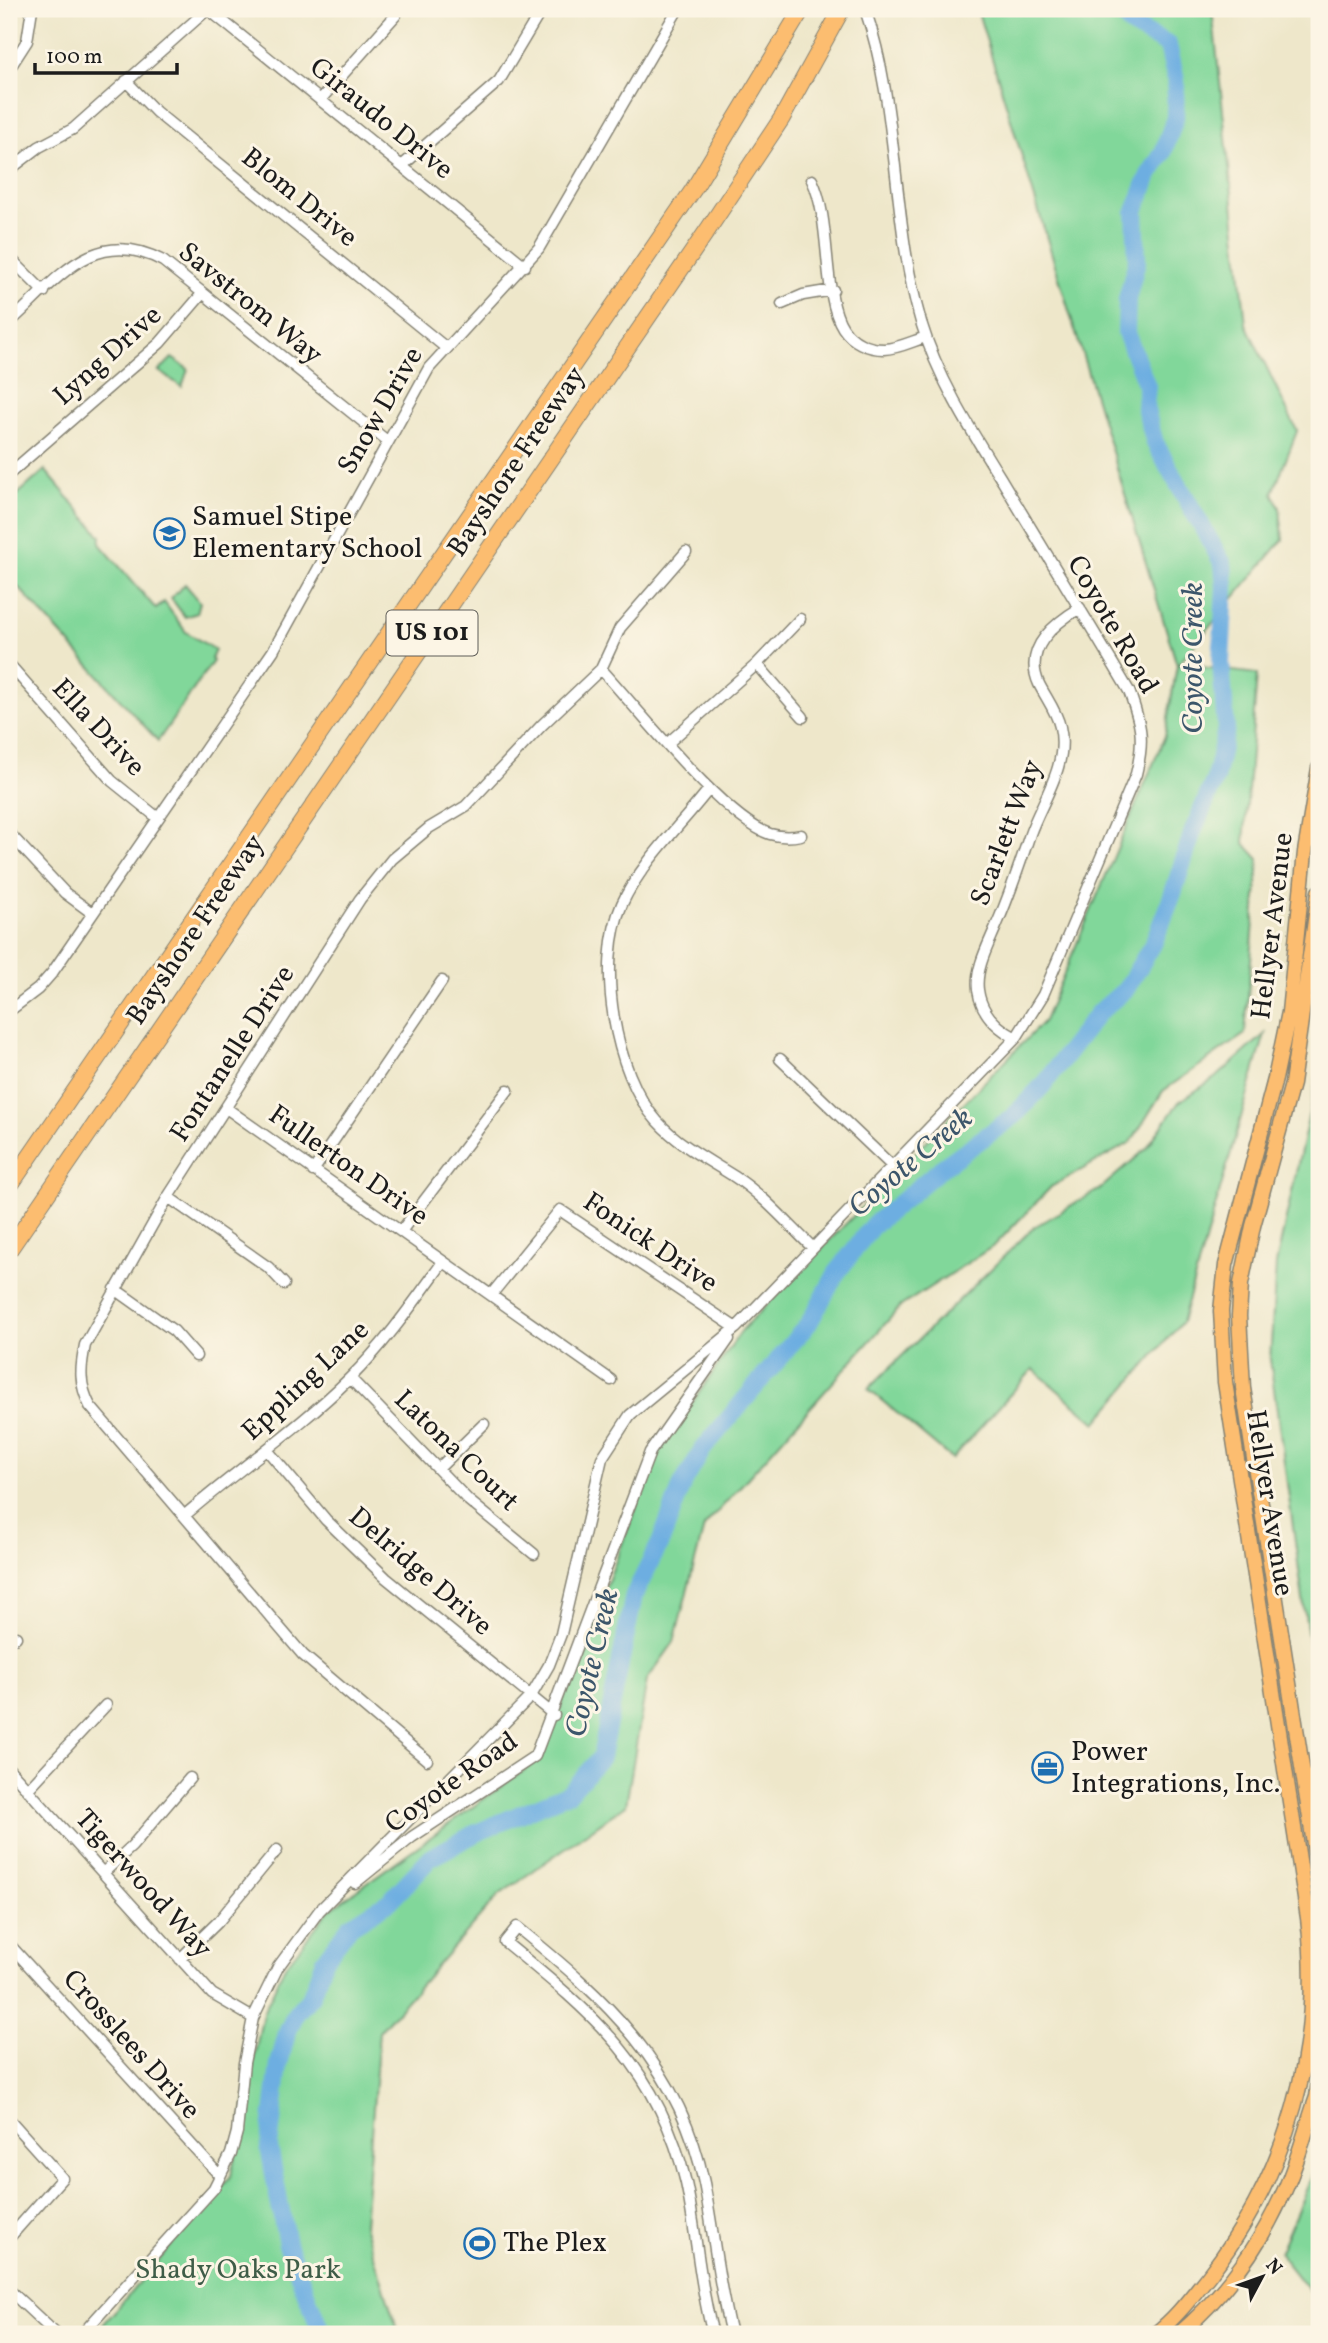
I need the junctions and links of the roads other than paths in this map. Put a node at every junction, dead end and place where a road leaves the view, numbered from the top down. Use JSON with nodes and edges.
{"nodes":[{"id":1,"x":32,"y":9,"type":"edge"},
{"id":2,"x":208,"y":9,"type":"edge"},
{"id":3,"x":391,"y":9,"type":"edge"},
{"id":4,"x":542,"y":9,"type":"edge"},
{"id":5,"x":678,"y":9,"type":"edge"},
{"id":6,"x":802,"y":9,"type":"edge"},
{"id":7,"x":842,"y":9,"type":"edge"},
{"id":8,"x":865,"y":9,"type":"edge"},
{"id":9,"x":9,"y":69,"type":"edge"},
{"id":10,"x":126,"y":81,"type":"junction"},
{"id":11,"x":320,"y":100,"type":"junction"},
{"id":12,"x":403,"y":165,"type":"junction"},
{"id":13,"x":9,"y":170,"type":"edge"},
{"id":14,"x":812,"y":180,"type":"dead end"},
{"id":15,"x":9,"y":257,"type":"edge"},
{"id":16,"x":525,"y":266,"type":"junction"},
{"id":17,"x":833,"y":290,"type":"junction"},
{"id":18,"x":44,"y":292,"type":"junction"},
{"id":19,"x":202,"y":294,"type":"junction"},
{"id":20,"x":782,"y":303,"type":"dead end"},
{"id":21,"x":9,"y":323,"type":"edge"},
{"id":22,"x":926,"y":337,"type":"junction"},
{"id":23,"x":445,"y":347,"type":"junction"},
{"id":24,"x":387,"y":441,"type":"junction"},
{"id":25,"x":9,"y":474,"type":"edge"},
{"id":26,"x":686,"y":552,"type":"dead end"},
{"id":27,"x":1080,"y":608,"type":"junction"},
{"id":28,"x":800,"y":619,"type":"dead end"},
{"id":29,"x":9,"y":664,"type":"edge"},
{"id":30,"x":757,"y":664,"type":"junction"},
{"id":31,"x":601,"y":669,"type":"junction"},
{"id":32,"x":803,"y":717,"type":"dead end"},
{"id":33,"x":668,"y":743,"type":"junction"},
{"id":34,"x":1319,"y":768,"type":"edge"},
{"id":35,"x":709,"y":789,"type":"junction"},
{"id":36,"x":158,"y":818,"type":"junction"},
{"id":37,"x":9,"y":833,"type":"edge"},
{"id":38,"x":802,"y":835,"type":"dead end"},
{"id":39,"x":1319,"y":892,"type":"edge"},
{"id":40,"x":92,"y":913,"type":"junction"},
{"id":41,"x":442,"y":981,"type":"dead end"},
{"id":42,"x":10,"y":1007,"type":"edge"},
{"id":43,"x":1016,"y":1038,"type":"junction"},
{"id":44,"x":779,"y":1059,"type":"dead end"},
{"id":45,"x":508,"y":1090,"type":"dead end"},
{"id":46,"x":226,"y":1108,"type":"junction"},
{"id":47,"x":892,"y":1166,"type":"junction"},
{"id":48,"x":313,"y":1171,"type":"junction"},
{"id":49,"x":9,"y":1187,"type":"edge"},
{"id":50,"x":168,"y":1197,"type":"junction"},
{"id":51,"x":1236,"y":1222,"type":"junction"},
{"id":52,"x":1253,"y":1226,"type":"junction"},
{"id":53,"x":402,"y":1230,"type":"junction"},
{"id":54,"x":813,"y":1248,"type":"junction"},
{"id":55,"x":9,"y":1250,"type":"edge"},
{"id":56,"x":443,"y":1262,"type":"junction"},
{"id":57,"x":284,"y":1284,"type":"dead end"},
{"id":58,"x":115,"y":1289,"type":"junction"},
{"id":59,"x":491,"y":1295,"type":"junction"},
{"id":60,"x":737,"y":1328,"type":"junction"},
{"id":61,"x":196,"y":1356,"type":"dead end"},
{"id":62,"x":350,"y":1378,"type":"junction"},
{"id":63,"x":611,"y":1380,"type":"dead end"},
{"id":64,"x":484,"y":1424,"type":"dead end"},
{"id":65,"x":268,"y":1451,"type":"junction"},
{"id":66,"x":438,"y":1469,"type":"junction"},
{"id":67,"x":184,"y":1516,"type":"junction"},
{"id":68,"x":534,"y":1554,"type":"dead end"},
{"id":69,"x":1280,"y":1619,"type":"junction"},
{"id":70,"x":1262,"y":1622,"type":"junction"},
{"id":71,"x":531,"y":1696,"type":"junction"},
{"id":72,"x":106,"y":1705,"type":"dead end"},
{"id":73,"x":554,"y":1715,"type":"junction"},
{"id":74,"x":427,"y":1760,"type":"dead end"},
{"id":75,"x":9,"y":1769,"type":"edge"},
{"id":76,"x":191,"y":1778,"type":"dead end"},
{"id":77,"x":27,"y":1790,"type":"junction"},
{"id":78,"x":277,"y":1850,"type":"dead end"},
{"id":79,"x":103,"y":1873,"type":"junction"},
{"id":80,"x":1319,"y":1876,"type":"edge"},
{"id":81,"x":319,"y":1911,"type":"junction"},
{"id":82,"x":9,"y":1944,"type":"edge"},
{"id":83,"x":180,"y":1959,"type":"junction"},
{"id":84,"x":1316,"y":2007,"type":"edge"},
{"id":85,"x":253,"y":2018,"type":"junction"},
{"id":86,"x":1319,"y":2080,"type":"edge"},
{"id":87,"x":9,"y":2119,"type":"edge"},
{"id":88,"x":220,"y":2176,"type":"junction"},
{"id":89,"x":9,"y":2238,"type":"edge"},
{"id":90,"x":9,"y":2290,"type":"edge"},
{"id":91,"x":56,"y":2334,"type":"edge"},
{"id":92,"x":82,"y":2334,"type":"edge"},
{"id":93,"x":713,"y":2334,"type":"edge"},
{"id":94,"x":731,"y":2334,"type":"edge"},
{"id":95,"x":1155,"y":2334,"type":"edge"},
{"id":96,"x":1179,"y":2334,"type":"edge"}],
"edges":[{"from":1,"to":9,"type":"street"},
{"from":2,"to":10,"type":"street"},
{"from":2,"to":11,"type":"street","name":"Giraudo Drive"},
{"from":3,"to":11,"type":"street"},
{"from":4,"to":12,"type":"street"},
{"from":5,"to":16,"type":"street","name":"Snow Drive"},
{"from":6,"to":49,"type":"highway","name":"Bayshore Freeway","number":"US 101"},
{"from":7,"to":55,"type":"highway","name":"Bayshore Freeway","number":"US 101"},
{"from":8,"to":22,"type":"street","name":"Coyote Road"},
{"from":10,"to":13,"type":"street"},
{"from":10,"to":23,"type":"street","name":"Blom Drive"},
{"from":11,"to":12,"type":"street","name":"Giraudo Drive"},
{"from":12,"to":16,"type":"street","name":"Giraudo Drive"},
{"from":14,"to":17,"type":"street"},
{"from":15,"to":18,"type":"street"},
{"from":16,"to":23,"type":"street","name":"Snow Drive"},
{"from":17,"to":20,"type":"street"},
{"from":17,"to":22,"type":"street"},
{"from":18,"to":19,"type":"street","name":"Savstrom Way"},
{"from":18,"to":21,"type":"street","name":"Savstrom Way"},
{"from":19,"to":24,"type":"street","name":"Savstrom Way"},
{"from":19,"to":25,"type":"street","name":"Lyng Drive"},
{"from":22,"to":27,"type":"street","name":"Coyote Road"},
{"from":23,"to":24,"type":"street","name":"Snow Drive"},
{"from":24,"to":36,"type":"street","name":"Snow Drive"},
{"from":26,"to":31,"type":"street"},
{"from":27,"to":43,"type":"street","name":"Coyote Road"},
{"from":27,"to":43,"type":"street","name":"Scarlett Way"},
{"from":28,"to":30,"type":"street"},
{"from":29,"to":36,"type":"street","name":"Ella Drive"},
{"from":30,"to":32,"type":"street"},
{"from":30,"to":33,"type":"street"},
{"from":31,"to":33,"type":"street"},
{"from":31,"to":46,"type":"street","name":"Fontanelle Drive"},
{"from":33,"to":35,"type":"street"},
{"from":34,"to":51,"type":"main road","name":"Hellyer Avenue"},
{"from":35,"to":38,"type":"street"},
{"from":35,"to":54,"type":"street"},
{"from":36,"to":40,"type":"street","name":"Snow Drive"},
{"from":37,"to":40,"type":"street"},
{"from":39,"to":52,"type":"main road","name":"Hellyer Avenue"},
{"from":40,"to":42,"type":"street","name":"Snow Drive"},
{"from":41,"to":48,"type":"street"},
{"from":43,"to":47,"type":"street","name":"Coyote Road"},
{"from":44,"to":47,"type":"street"},
{"from":45,"to":53,"type":"street"},
{"from":46,"to":48,"type":"street","name":"Fullerton Drive"},
{"from":46,"to":50,"type":"street","name":"Fontanelle Drive"},
{"from":47,"to":54,"type":"street","name":"Coyote Road"},
{"from":48,"to":53,"type":"street","name":"Fullerton Drive"},
{"from":50,"to":57,"type":"street"},
{"from":50,"to":58,"type":"street","name":"Fontanelle Drive"},
{"from":51,"to":52,"type":"main road"},
{"from":51,"to":70,"type":"main road","name":"Hellyer Avenue"},
{"from":52,"to":69,"type":"main road","name":"Hellyer Avenue"},
{"from":53,"to":56,"type":"street","name":"Fullerton Drive"},
{"from":54,"to":60,"type":"street","name":"Coyote Road"},
{"from":56,"to":59,"type":"street","name":"Fullerton Drive"},
{"from":56,"to":62,"type":"street","name":"Eppling Lane"},
{"from":58,"to":61,"type":"street"},
{"from":58,"to":67,"type":"street","name":"Fontanelle Drive"},
{"from":59,"to":60,"type":"street","name":"Fonick Drive"},
{"from":59,"to":63,"type":"street","name":"Fullerton Drive"},
{"from":60,"to":71,"type":"street","name":"Coyote Road"},
{"from":60,"to":73,"type":"street","name":"Coyote Road"},
{"from":62,"to":65,"type":"street","name":"Eppling Lane"},
{"from":62,"to":66,"type":"street","name":"Latona Court"},
{"from":64,"to":66,"type":"street"},
{"from":65,"to":67,"type":"street","name":"Eppling Lane"},
{"from":65,"to":71,"type":"street","name":"Delridge Drive"},
{"from":66,"to":68,"type":"street","name":"Latona Court"},
{"from":67,"to":74,"type":"street","name":"Fontanelle Drive"},
{"from":69,"to":70,"type":"main road"},
{"from":69,"to":80,"type":"main road","name":"Hellyer Avenue"},
{"from":70,"to":84,"type":"main road","name":"Hellyer Avenue"},
{"from":71,"to":73,"type":"street","name":"Delridge Drive"},
{"from":71,"to":81,"type":"street","name":"Coyote Road"},
{"from":72,"to":77,"type":"street"},
{"from":73,"to":81,"type":"street","name":"Coyote Road"},
{"from":75,"to":77,"type":"street","name":"Tigerwood Way"},
{"from":76,"to":79,"type":"street"},
{"from":77,"to":79,"type":"street","name":"Tigerwood Way"},
{"from":78,"to":83,"type":"street"},
{"from":79,"to":83,"type":"street","name":"Tigerwood Way"},
{"from":81,"to":85,"type":"street","name":"Coyote Road"},
{"from":82,"to":88,"type":"street","name":"Crosslees Drive"},
{"from":83,"to":85,"type":"street","name":"Tigerwood Way"},
{"from":84,"to":95,"type":"main road","name":"Hellyer Avenue"},
{"from":85,"to":88,"type":"street","name":"Coyote Road"},
{"from":86,"to":96,"type":"main road"},
{"from":87,"to":89,"type":"street"},
{"from":88,"to":92,"type":"street","name":"Coyote Road"},
{"from":90,"to":91,"type":"street"},
{"from":93,"to":94,"type":"street"}]}
